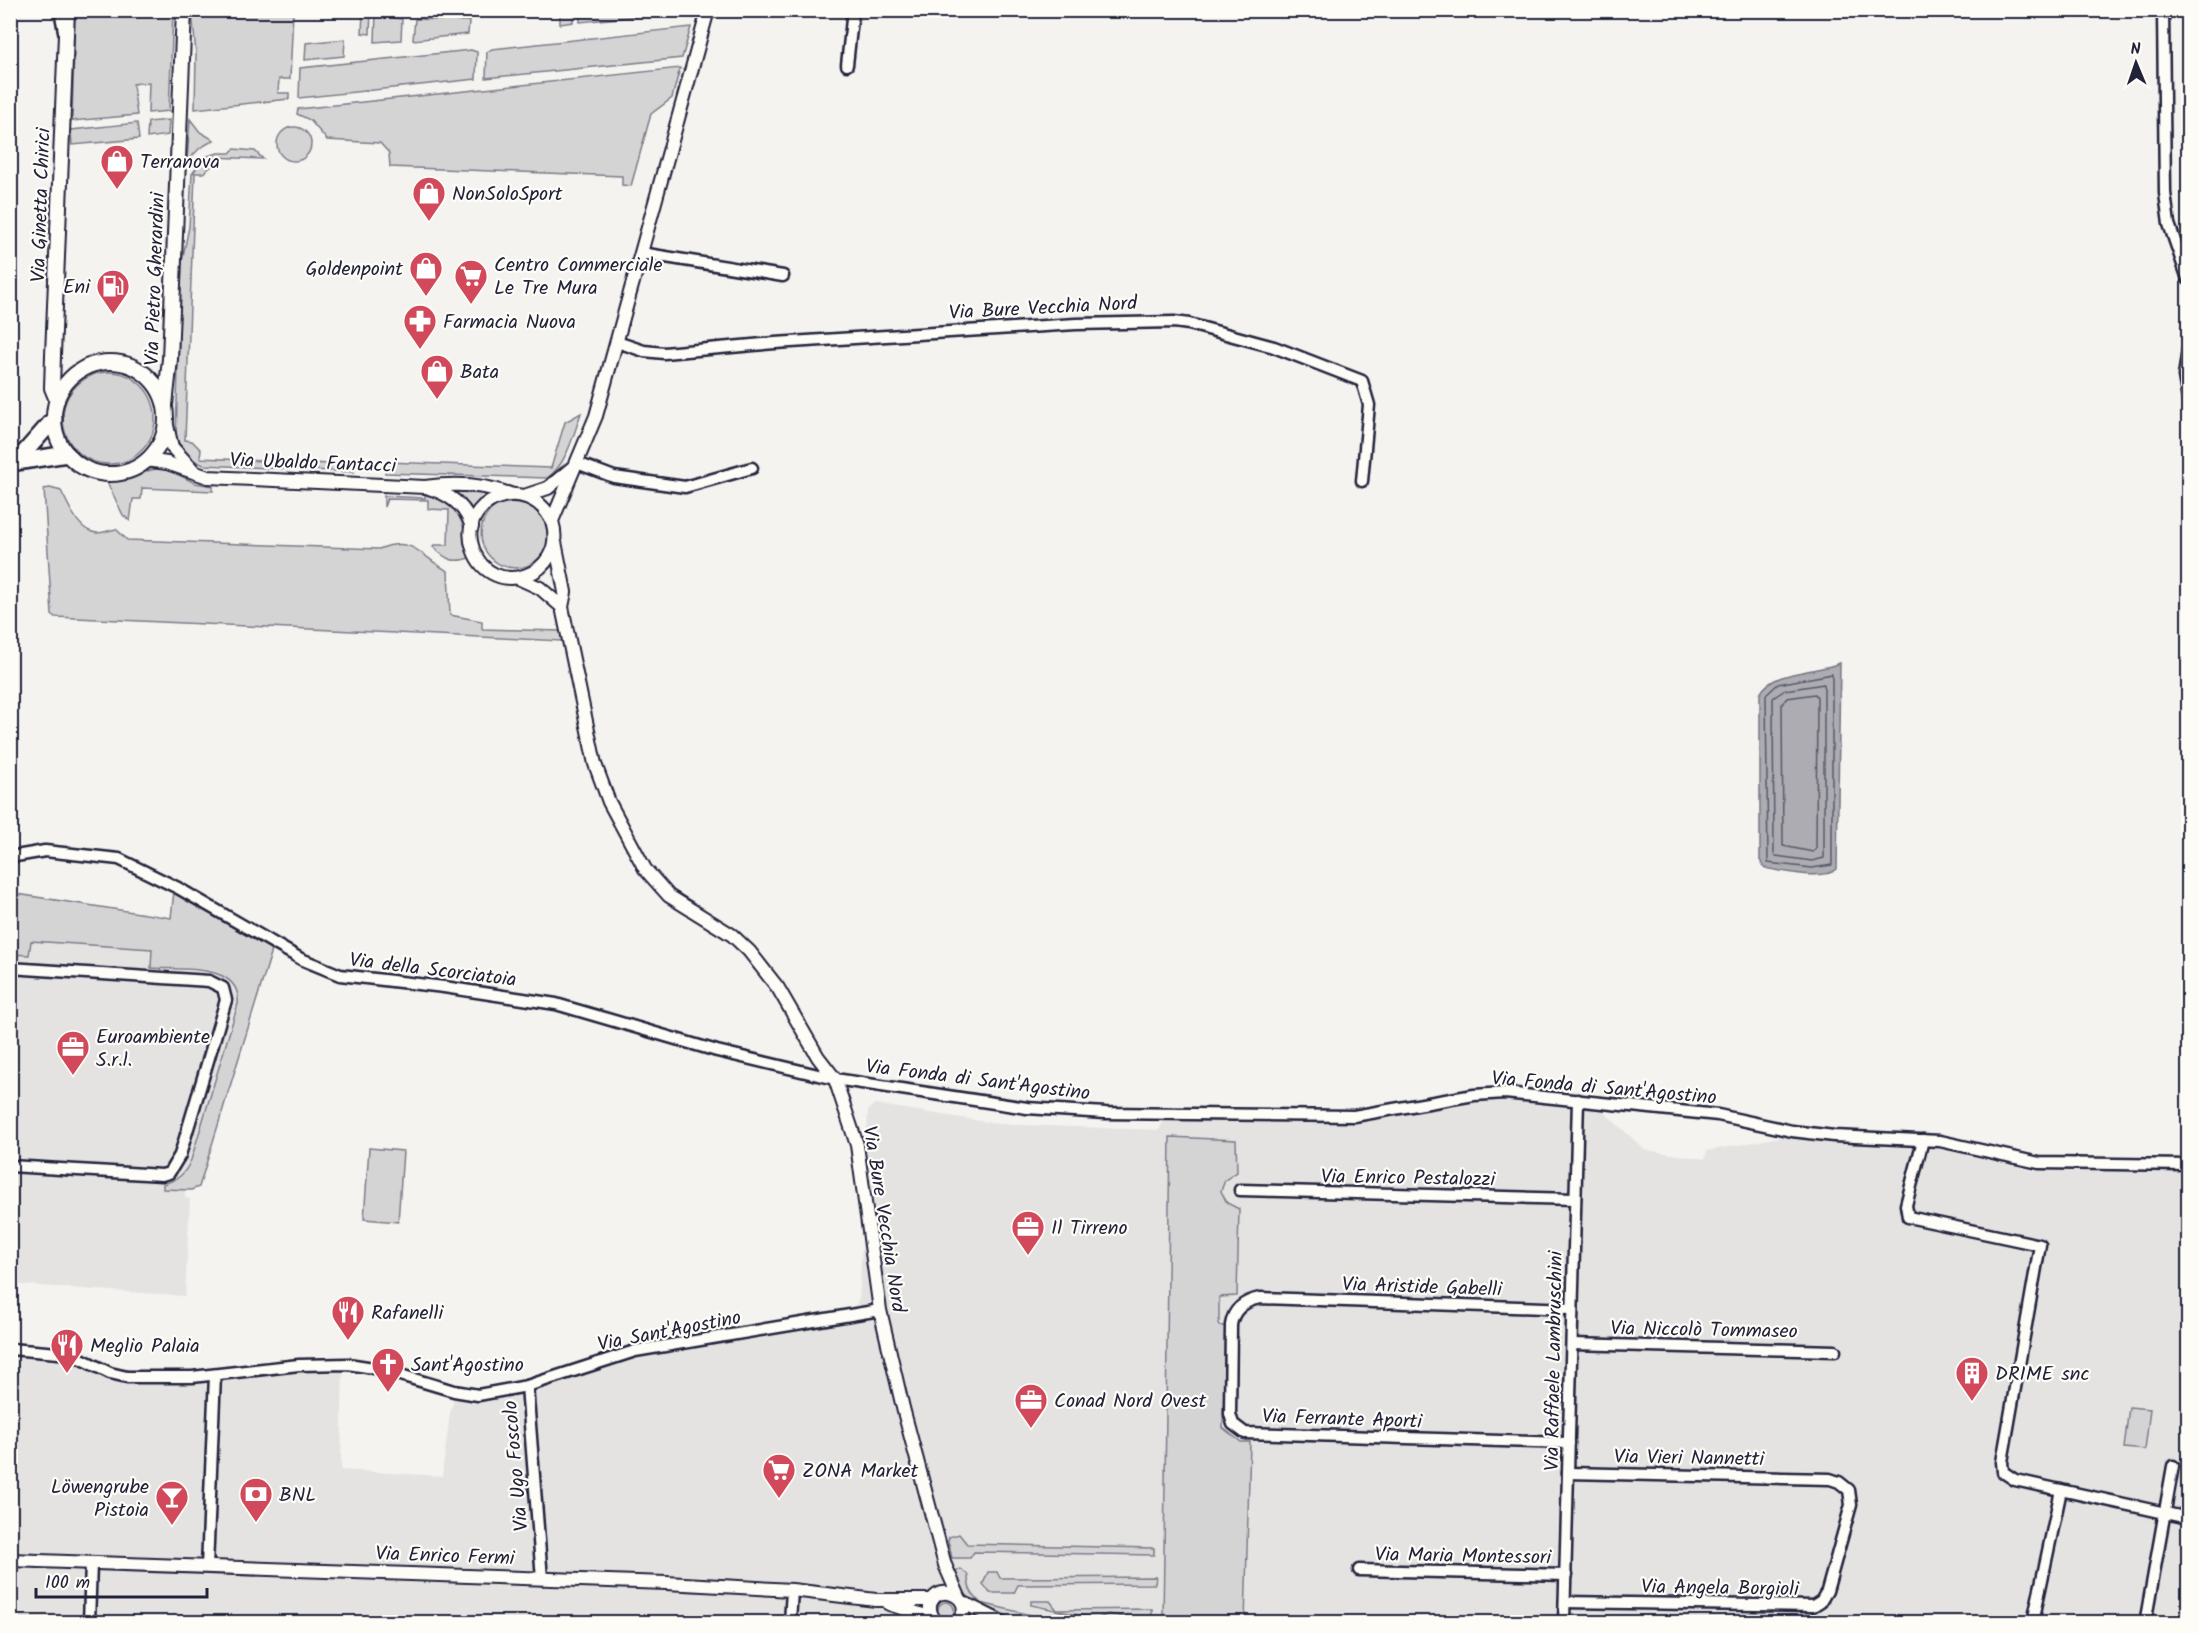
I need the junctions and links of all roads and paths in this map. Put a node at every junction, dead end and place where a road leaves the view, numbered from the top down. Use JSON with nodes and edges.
{"nodes":[{"id":1,"x":60,"y":10,"type":"edge"},
{"id":2,"x":67,"y":10,"type":"edge"},
{"id":3,"x":184,"y":10,"type":"edge"},
{"id":4,"x":708,"y":10,"type":"edge"},
{"id":5,"x":853,"y":10,"type":"edge"},
{"id":6,"x":2163,"y":10,"type":"edge"},
{"id":7,"x":66,"y":36,"type":"junction"},
{"id":8,"x":847,"y":65,"type":"dead end"},
{"id":9,"x":641,"y":253,"type":"junction"},
{"id":10,"x":783,"y":276,"type":"dead end"},
{"id":11,"x":2188,"y":279,"type":"edge"},
{"id":12,"x":617,"y":342,"type":"junction"},
{"id":13,"x":2188,"y":349,"type":"edge"},
{"id":14,"x":57,"y":400,"type":"junction"},
{"id":15,"x":2188,"y":400,"type":"edge"},
{"id":16,"x":165,"y":405,"type":"junction"},
{"id":17,"x":54,"y":419,"type":"junction"},
{"id":18,"x":166,"y":421,"type":"junction"},
{"id":19,"x":67,"y":454,"type":"junction"},
{"id":20,"x":146,"y":460,"type":"junction"},
{"id":21,"x":14,"y":462,"type":"edge"},
{"id":22,"x":577,"y":463,"type":"junction"},
{"id":23,"x":752,"y":468,"type":"dead end"},
{"id":24,"x":199,"y":475,"type":"junction"},
{"id":25,"x":1362,"y":481,"type":"dead end"},
{"id":26,"x":425,"y":487,"type":"junction"},
{"id":27,"x":518,"y":495,"type":"junction"},
{"id":28,"x":552,"y":521,"type":"junction"},
{"id":29,"x":472,"y":527,"type":"junction"},
{"id":30,"x":555,"y":542,"type":"junction"},
{"id":31,"x":518,"y":578,"type":"junction"},
{"id":32,"x":562,"y":607,"type":"junction"},
{"id":33,"x":10,"y":857,"type":"edge"},
{"id":34,"x":10,"y":968,"type":"edge"},
{"id":35,"x":835,"y":1079,"type":"junction"},
{"id":36,"x":1578,"y":1100,"type":"junction"},
{"id":37,"x":1923,"y":1140,"type":"junction"},
{"id":38,"x":2188,"y":1165,"type":"edge"},
{"id":39,"x":10,"y":1166,"type":"edge"},
{"id":40,"x":1240,"y":1190,"type":"dead end"},
{"id":41,"x":1575,"y":1199,"type":"junction"},
{"id":42,"x":1270,"y":1299,"type":"joint"},
{"id":43,"x":1572,"y":1309,"type":"junction"},
{"id":44,"x":880,"y":1310,"type":"junction"},
{"id":45,"x":1572,"y":1344,"type":"junction"},
{"id":46,"x":10,"y":1349,"type":"edge"},
{"id":47,"x":1835,"y":1351,"type":"dead end"},
{"id":48,"x":215,"y":1375,"type":"junction"},
{"id":49,"x":527,"y":1386,"type":"junction"},
{"id":50,"x":1569,"y":1443,"type":"junction"},
{"id":51,"x":2173,"y":1466,"type":"dead end"},
{"id":52,"x":1568,"y":1473,"type":"junction"},
{"id":53,"x":1809,"y":1478,"type":"joint"},
{"id":54,"x":2061,"y":1490,"type":"junction"},
{"id":55,"x":2164,"y":1513,"type":"junction"},
{"id":56,"x":2188,"y":1518,"type":"edge"},
{"id":57,"x":10,"y":1560,"type":"edge"},
{"id":58,"x":92,"y":1563,"type":"junction"},
{"id":59,"x":945,"y":1565,"type":"junction"},
{"id":60,"x":207,"y":1567,"type":"junction"},
{"id":61,"x":1359,"y":1570,"type":"dead end"},
{"id":62,"x":1566,"y":1575,"type":"junction"},
{"id":63,"x":542,"y":1579,"type":"junction"},
{"id":64,"x":792,"y":1590,"type":"junction"},
{"id":65,"x":935,"y":1597,"type":"junction"},
{"id":66,"x":876,"y":1600,"type":"junction"},
{"id":67,"x":960,"y":1600,"type":"junction"},
{"id":68,"x":1565,"y":1602,"type":"junction"},
{"id":69,"x":2145,"y":1618,"type":"dead end"},
{"id":70,"x":934,"y":1620,"type":"edge"},
{"id":71,"x":961,"y":1622,"type":"edge"},
{"id":72,"x":90,"y":1623,"type":"edge"},
{"id":73,"x":790,"y":1623,"type":"edge"},
{"id":74,"x":1002,"y":1623,"type":"edge"},
{"id":75,"x":1564,"y":1623,"type":"edge"},
{"id":76,"x":2033,"y":1623,"type":"edge"}],
"edges":[{"from":1,"to":7,"type":"street"},
{"from":2,"to":7,"type":"main road","name":"Via Ginetta Chirici"},
{"from":3,"to":16,"type":"main road","name":"Via Pietro Gherardini"},
{"from":4,"to":9,"type":"street"},
{"from":5,"to":8,"type":"street"},
{"from":6,"to":11,"type":"street"},
{"from":7,"to":14,"type":"main road","name":"Via Ginetta Chirici"},
{"from":9,"to":10,"type":"street"},
{"from":9,"to":12,"type":"street"},
{"from":12,"to":22,"type":"street"},
{"from":12,"to":25,"type":"street","name":"Via Bure Vecchia Nord"},
{"from":13,"to":15,"type":"street"},
{"from":14,"to":16,"type":"main road"},
{"from":14,"to":17,"type":"main road"},
{"from":16,"to":18,"type":"main road"},
{"from":17,"to":19,"type":"main road"},
{"from":17,"to":21,"type":"main road"},
{"from":18,"to":20,"type":"main road"},
{"from":18,"to":24,"type":"street"},
{"from":19,"to":20,"type":"main road"},
{"from":19,"to":21,"type":"main road"},
{"from":20,"to":24,"type":"street","name":"Via Ubaldo Fantacci"},
{"from":22,"to":23,"type":"street"},
{"from":22,"to":27,"type":"street"},
{"from":22,"to":28,"type":"street"},
{"from":24,"to":26,"type":"street","name":"Via Ubaldo Fantacci"},
{"from":26,"to":27,"type":"street"},
{"from":26,"to":29,"type":"street"},
{"from":27,"to":28,"type":"street"},
{"from":27,"to":29,"type":"street"},
{"from":28,"to":30,"type":"street"},
{"from":29,"to":31,"type":"street"},
{"from":30,"to":31,"type":"street"},
{"from":30,"to":32,"type":"street","name":"Via Bure Vecchia Nord"},
{"from":31,"to":32,"type":"street"},
{"from":32,"to":35,"type":"street","name":"Via Bure Vecchia Nord"},
{"from":33,"to":35,"type":"street","name":"Via della Scorciatoia"},
{"from":34,"to":39,"type":"street"},
{"from":35,"to":36,"type":"street","name":"Via Fonda di Sant'Agostino"},
{"from":35,"to":44,"type":"street","name":"Via Bure Vecchia Nord"},
{"from":36,"to":37,"type":"street","name":"Via Fonda di Sant'Agostino"},
{"from":36,"to":41,"type":"street","name":"Via Raffaele Lambruschini"},
{"from":37,"to":38,"type":"street","name":"Via Fonda di Sant'Agostino"},
{"from":37,"to":54,"type":"street"},
{"from":40,"to":41,"type":"street","name":"Via Enrico Pestalozzi"},
{"from":41,"to":43,"type":"street","name":"Via Raffaele Lambruschini"},
{"from":42,"to":43,"type":"street","name":"Via Aristide Gabelli"},
{"from":42,"to":50,"type":"street","name":"Via Ferrante Aporti"},
{"from":43,"to":45,"type":"street","name":"Via Raffaele Lambruschini"},
{"from":44,"to":49,"type":"street","name":"Via Sant'Agostino"},
{"from":44,"to":59,"type":"street","name":"Via Bure Vecchia Nord"},
{"from":45,"to":47,"type":"street","name":"Via Niccolò Tommaseo"},
{"from":45,"to":50,"type":"street","name":"Via Raffaele Lambruschini"},
{"from":46,"to":48,"type":"street","name":"Via Sant'Agostino"},
{"from":48,"to":49,"type":"street","name":"Via Sant'Agostino"},
{"from":48,"to":60,"type":"street"},
{"from":49,"to":63,"type":"street","name":"Via Ugo Foscolo"},
{"from":50,"to":52,"type":"street","name":"Via Raffaele Lambruschini"},
{"from":51,"to":55,"type":"street"},
{"from":52,"to":53,"type":"street","name":"Via Vieri Nannetti"},
{"from":52,"to":62,"type":"street","name":"Via Raffaele Lambruschini"},
{"from":53,"to":68,"type":"street","name":"Via Angela Borgioli"},
{"from":54,"to":55,"type":"street"},
{"from":54,"to":76,"type":"street"},
{"from":55,"to":56,"type":"street"},
{"from":55,"to":69,"type":"street"},
{"from":57,"to":58,"type":"street","name":"Via Enrico Fermi"},
{"from":58,"to":60,"type":"street","name":"Via Enrico Fermi"},
{"from":58,"to":72,"type":"street"},
{"from":59,"to":65,"type":"street"},
{"from":59,"to":67,"type":"street","name":"Via Bure Vecchia Nord"},
{"from":60,"to":63,"type":"street","name":"Via Enrico Fermi"},
{"from":61,"to":62,"type":"street","name":"Via Maria Montessori"},
{"from":62,"to":68,"type":"street","name":"Via Raffaele Lambruschini"},
{"from":63,"to":64,"type":"street","name":"Via Enrico Fermi"},
{"from":64,"to":66,"type":"street","name":"Via Enrico Fermi"},
{"from":64,"to":73,"type":"street"},
{"from":65,"to":66,"type":"street"},
{"from":65,"to":67,"type":"street"},
{"from":65,"to":70,"type":"street"},
{"from":66,"to":70,"type":"street"},
{"from":67,"to":71,"type":"street"},
{"from":67,"to":74,"type":"street"},
{"from":68,"to":75,"type":"street","name":"Via Raffaele Lambruschini"}]}
